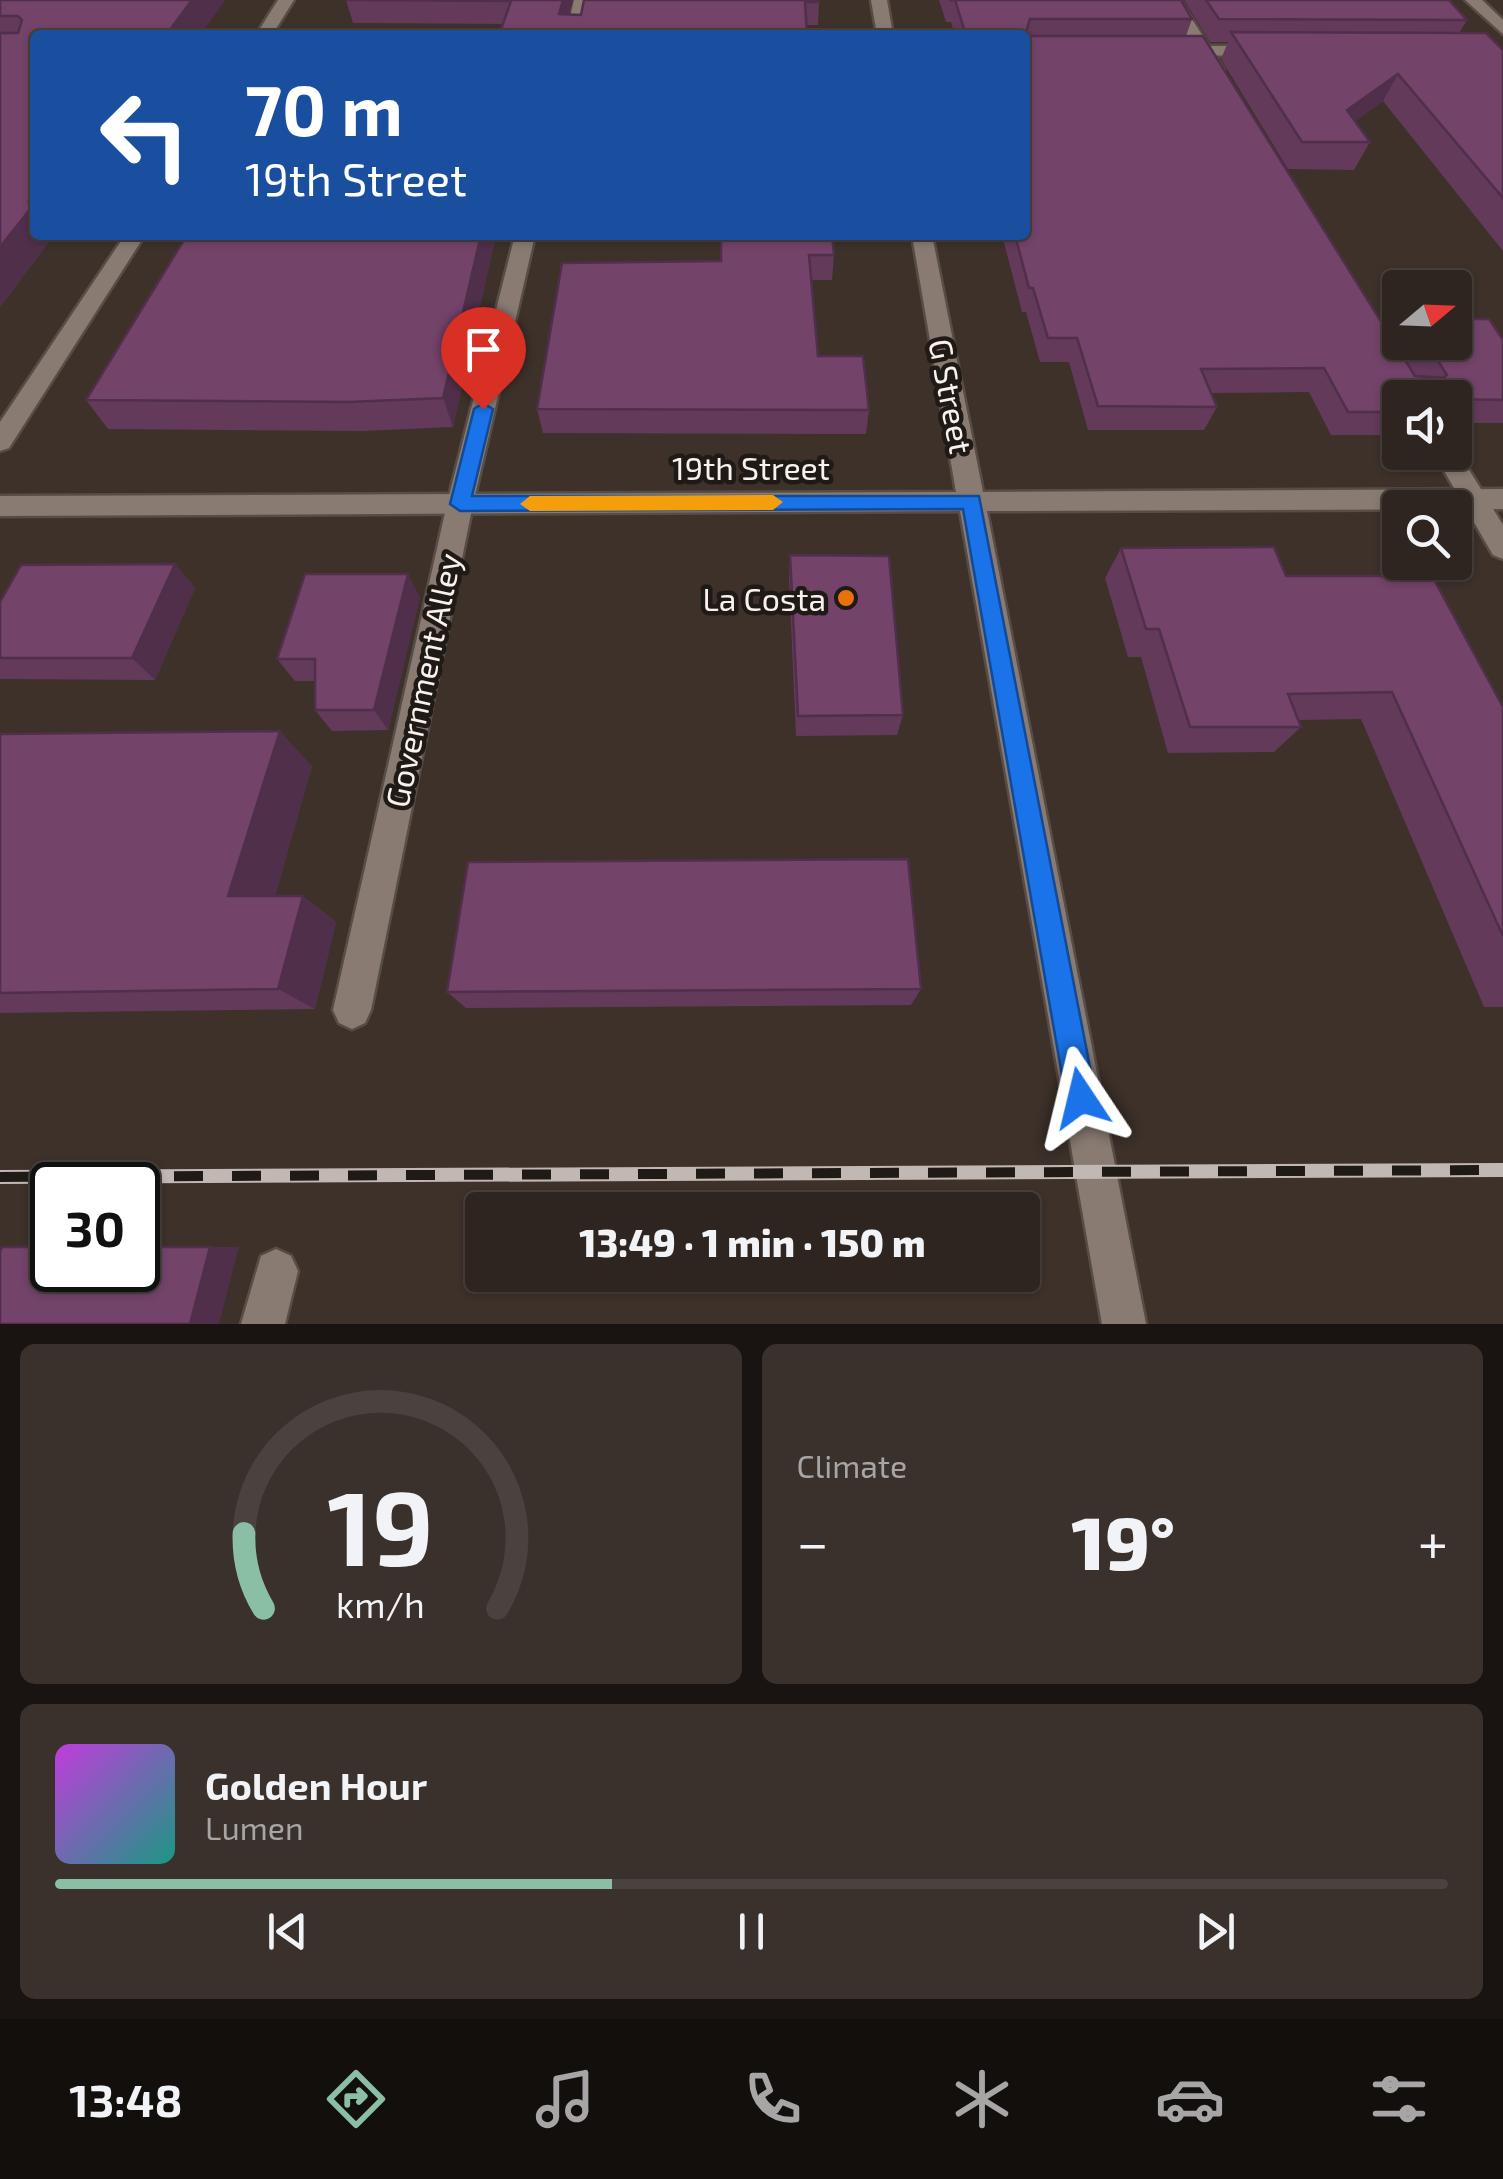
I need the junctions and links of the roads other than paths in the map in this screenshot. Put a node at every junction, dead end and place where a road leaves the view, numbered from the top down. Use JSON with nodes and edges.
{"nodes":[{"id":1,"x":286,"y":0,"type":"edge"},
{"id":2,"x":582,"y":0,"type":"edge"},
{"id":3,"x":878,"y":0,"type":"edge"},
{"id":4,"x":1172,"y":0,"type":"edge"},
{"id":5,"x":1473,"y":0,"type":"edge"},
{"id":6,"x":1503,"y":29,"type":"edge"},
{"id":7,"x":267,"y":30,"type":"edge"},
{"id":8,"x":575,"y":30,"type":"edge"},
{"id":9,"x":884,"y":30,"type":"edge"},
{"id":10,"x":1144,"y":51,"type":"edge"},
{"id":11,"x":1204,"y":51,"type":"junction"},
{"id":12,"x":1280,"y":51,"type":"edge"},
{"id":13,"x":1229,"y":94,"type":"edge"},
{"id":14,"x":132,"y":240,"type":"edge"},
{"id":15,"x":525,"y":240,"type":"edge"},
{"id":16,"x":923,"y":240,"type":"edge"},
{"id":17,"x":0,"y":442,"type":"edge"},
{"id":18,"x":1456,"y":470,"type":"edge"},
{"id":19,"x":1503,"y":499,"type":"edge"},
{"id":20,"x":1474,"y":500,"type":"junction"},
{"id":21,"x":972,"y":501,"type":"junction"},
{"id":22,"x":460,"y":504,"type":"junction"},
{"id":23,"x":0,"y":506,"type":"edge"},
{"id":24,"x":1503,"y":548,"type":"edge"},
{"id":25,"x":352,"y":1010,"type":"dead end"},
{"id":26,"x":276,"y":1270,"type":"dead end"},
{"id":27,"x":264,"y":1324,"type":"edge"},
{"id":28,"x":1124,"y":1324,"type":"edge"}],
"edges":[{"from":1,"to":7,"type":"street"},
{"from":2,"to":8,"type":"street"},
{"from":3,"to":9,"type":"street"},
{"from":4,"to":11,"type":"street"},
{"from":5,"to":6,"type":"street"},
{"from":10,"to":11,"type":"street"},
{"from":11,"to":12,"type":"street"},
{"from":11,"to":13,"type":"street"},
{"from":14,"to":17,"type":"street"},
{"from":15,"to":22,"type":"street","name":"Government Alley"},
{"from":16,"to":21,"type":"street","name":"G Street"},
{"from":18,"to":20,"type":"street"},
{"from":19,"to":20,"type":"street","name":"19th Street"},
{"from":20,"to":21,"type":"street","name":"19th Street"},
{"from":20,"to":24,"type":"street"},
{"from":21,"to":22,"type":"street","name":"19th Street"},
{"from":21,"to":28,"type":"street","name":"G Street"},
{"from":22,"to":23,"type":"street","name":"19th Street"},
{"from":22,"to":25,"type":"street","name":"Government Alley"},
{"from":26,"to":27,"type":"street"}]}
